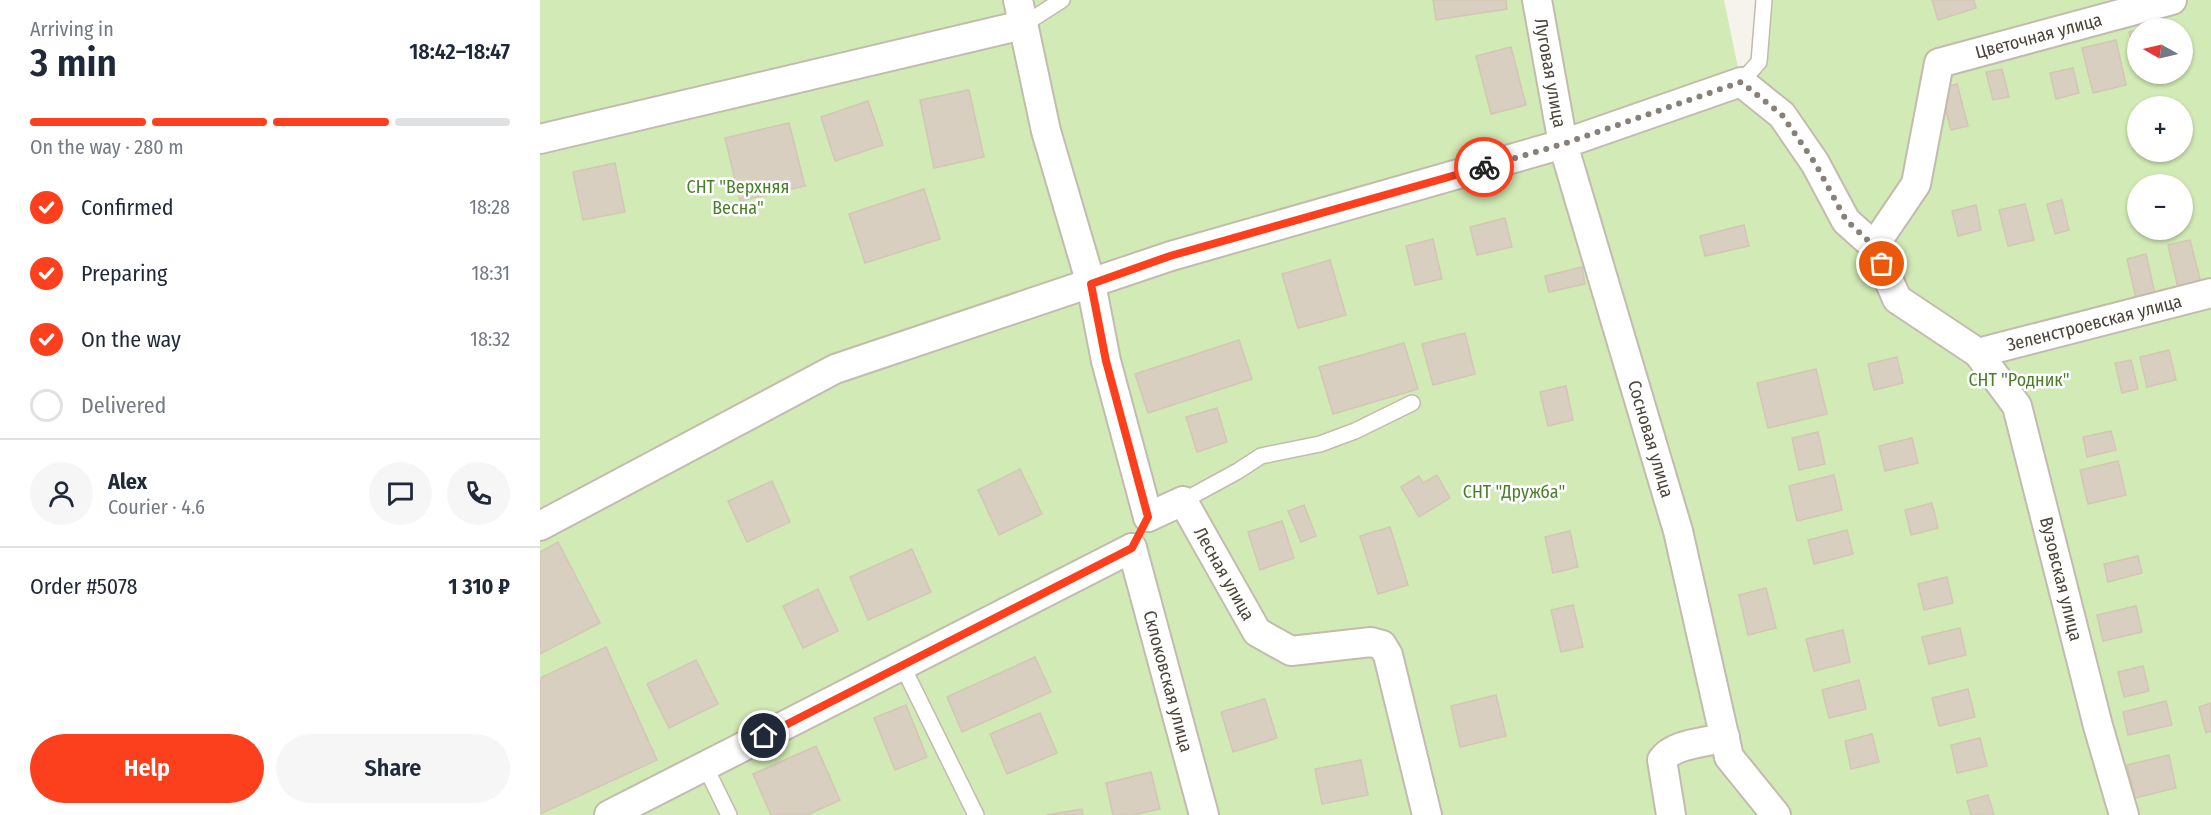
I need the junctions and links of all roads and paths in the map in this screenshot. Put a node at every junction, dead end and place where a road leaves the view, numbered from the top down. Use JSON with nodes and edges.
{"nodes":[{"id":1,"x":1062,"y":0,"type":"edge"},
{"id":2,"x":1537,"y":0,"type":"edge"},
{"id":3,"x":1764,"y":0,"type":"edge"},
{"id":4,"x":2172,"y":0,"type":"edge"},
{"id":5,"x":1021,"y":12,"type":"edge"},
{"id":6,"x":1741,"y":82,"type":"junction"},
{"id":7,"x":540,"y":139,"type":"edge"},
{"id":8,"x":1563,"y":144,"type":"junction"},
{"id":9,"x":1874,"y":246,"type":"junction"},
{"id":10,"x":1091,"y":284,"type":"junction"},
{"id":11,"x":2211,"y":292,"type":"edge"},
{"id":12,"x":1978,"y":353,"type":"junction"},
{"id":13,"x":1412,"y":403,"type":"dead end"},
{"id":14,"x":1183,"y":501,"type":"junction"},
{"id":15,"x":1148,"y":517,"type":"junction"},
{"id":16,"x":540,"y":526,"type":"edge"},
{"id":17,"x":1132,"y":548,"type":"junction"},
{"id":18,"x":902,"y":665,"type":"junction"},
{"id":19,"x":1725,"y":737,"type":"junction"},
{"id":20,"x":705,"y":766,"type":"junction"},
{"id":21,"x":609,"y":815,"type":"edge"},
{"id":22,"x":729,"y":815,"type":"edge"},
{"id":23,"x":976,"y":815,"type":"edge"},
{"id":24,"x":1204,"y":815,"type":"edge"},
{"id":25,"x":1427,"y":815,"type":"edge"},
{"id":26,"x":1671,"y":815,"type":"edge"},
{"id":27,"x":1776,"y":815,"type":"edge"},
{"id":28,"x":2124,"y":815,"type":"edge"}],
"edges":[{"from":1,"to":5,"type":"lane"},
{"from":2,"to":8,"type":"street","name":"Луговая улица"},
{"from":3,"to":6,"type":"lane"},
{"from":4,"to":9,"type":"street","name":"Цветочная улица"},
{"from":5,"to":7,"type":"street"},
{"from":5,"to":10,"type":"street"},
{"from":6,"to":8,"type":"street"},
{"from":6,"to":9,"type":"street"},
{"from":8,"to":10,"type":"street"},
{"from":8,"to":19,"type":"street","name":"Сосновая улица"},
{"from":9,"to":12,"type":"street"},
{"from":10,"to":15,"type":"street"},
{"from":10,"to":16,"type":"street"},
{"from":11,"to":12,"type":"street","name":"Зеленстроевская улица"},
{"from":12,"to":28,"type":"street","name":"Вузовская улица"},
{"from":13,"to":14,"type":"lane"},
{"from":14,"to":15,"type":"street"},
{"from":14,"to":25,"type":"street","name":"Лесная улица"},
{"from":15,"to":17,"type":"street"},
{"from":17,"to":18,"type":"street"},
{"from":17,"to":24,"type":"street","name":"Склоковская улица"},
{"from":18,"to":20,"type":"street"},
{"from":18,"to":23,"type":"lane"},
{"from":19,"to":26,"type":"street"},
{"from":19,"to":27,"type":"street","name":"Сосновая улица"},
{"from":20,"to":21,"type":"street"},
{"from":20,"to":22,"type":"lane"}]}
